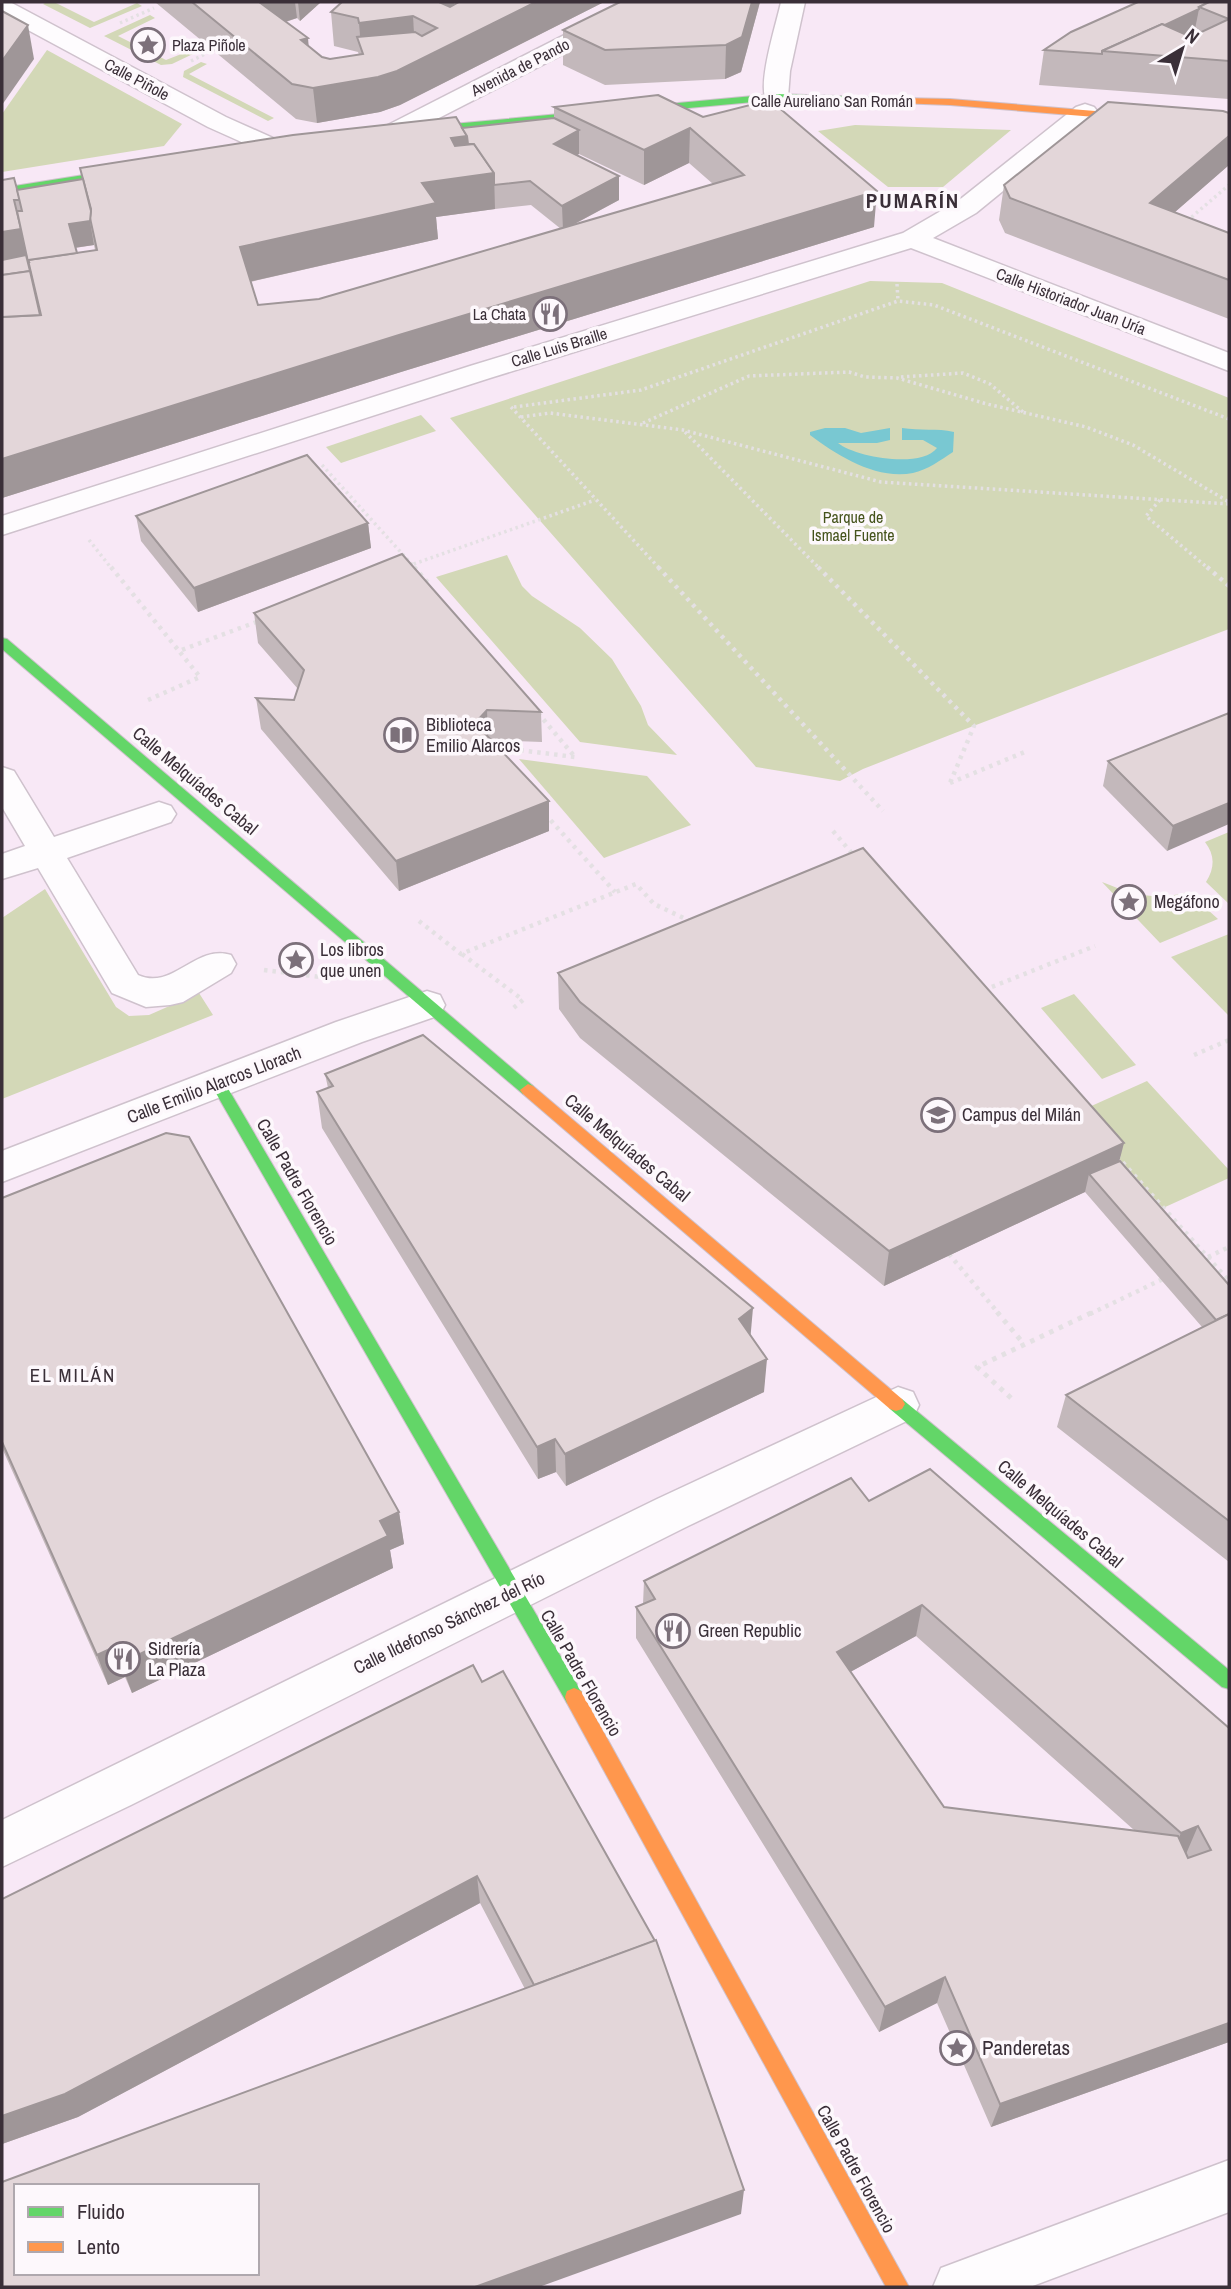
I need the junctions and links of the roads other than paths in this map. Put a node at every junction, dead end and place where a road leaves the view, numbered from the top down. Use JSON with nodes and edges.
{"nodes":[{"id":1,"x":646,"y":2,"type":"edge"},
{"id":2,"x":793,"y":2,"type":"edge"},
{"id":3,"x":2,"y":7,"type":"edge"},
{"id":4,"x":776,"y":97,"type":"junction"},
{"id":5,"x":1085,"y":112,"type":"junction"},
{"id":6,"x":1229,"y":125,"type":"edge"},
{"id":7,"x":386,"y":133,"type":"joint"},
{"id":8,"x":284,"y":145,"type":"joint"},
{"id":9,"x":247,"y":151,"type":"edge"},
{"id":10,"x":155,"y":166,"type":"edge"},
{"id":11,"x":2,"y":191,"type":"edge"},
{"id":12,"x":912,"y":239,"type":"junction"},
{"id":13,"x":1229,"y":363,"type":"edge"},
{"id":14,"x":2,"y":526,"type":"edge"},
{"id":15,"x":2,"y":642,"type":"edge"},
{"id":16,"x":2,"y":779,"type":"edge"},
{"id":17,"x":159,"y":814,"type":"dead end"},
{"id":18,"x":46,"y":851,"type":"junction"},
{"id":19,"x":2,"y":867,"type":"edge"},
{"id":20,"x":2,"y":881,"type":"edge"},
{"id":21,"x":218,"y":964,"type":"road end"},
{"id":22,"x":427,"y":1005,"type":"junction"},
{"id":23,"x":218,"y":1084,"type":"junction"},
{"id":24,"x":2,"y":1167,"type":"edge"},
{"id":25,"x":898,"y":1405,"type":"junction"},
{"id":26,"x":512,"y":1592,"type":"junction"},
{"id":27,"x":1229,"y":1681,"type":"edge"},
{"id":28,"x":2,"y":1844,"type":"edge"},
{"id":29,"x":1229,"y":2186,"type":"edge"},
{"id":30,"x":969,"y":2284,"type":"edge"},
{"id":31,"x":898,"y":2287,"type":"edge"}],
"edges":[{"from":1,"to":7,"type":"street","name":"Avenida de Pando"},
{"from":2,"to":4,"type":"street"},
{"from":3,"to":8,"type":"street","name":"Calle Piñole"},
{"from":4,"to":5,"type":"street","name":"Calle Aureliano San Román"},
{"from":4,"to":7,"type":"street","name":"Calle Aureliano San Román"},
{"from":5,"to":6,"type":"street","name":"Calle Aureliano San Román"},
{"from":5,"to":12,"type":"street","name":"Calle Luis Braille"},
{"from":8,"to":9,"type":"street"},
{"from":10,"to":11,"type":"street"},
{"from":12,"to":13,"type":"street","name":"Calle Historiador Juan Uría"},
{"from":12,"to":14,"type":"street","name":"Calle Luis Braille"},
{"from":15,"to":22,"type":"street","name":"Calle Melquíades Cabal"},
{"from":16,"to":18,"type":"street"},
{"from":17,"to":18,"type":"street"},
{"from":18,"to":19,"type":"street"},
{"from":18,"to":20,"type":"street"},
{"from":18,"to":21,"type":"street"},
{"from":22,"to":23,"type":"street","name":"Calle Emilio Alarcos Llorach"},
{"from":22,"to":25,"type":"street","name":"Calle Melquíades Cabal"},
{"from":23,"to":24,"type":"street","name":"Calle Emilio Alarcos Llorach"},
{"from":23,"to":26,"type":"street","name":"Calle Padre Florencio"},
{"from":25,"to":26,"type":"street","name":"Calle Ildefonso Sánchez del Río"},
{"from":25,"to":27,"type":"street","name":"Calle Melquíades Cabal"},
{"from":26,"to":28,"type":"street","name":"Calle Ildefonso Sánchez del Río"},
{"from":26,"to":31,"type":"street","name":"Calle Padre Florencio"},
{"from":29,"to":30,"type":"street"}]}
